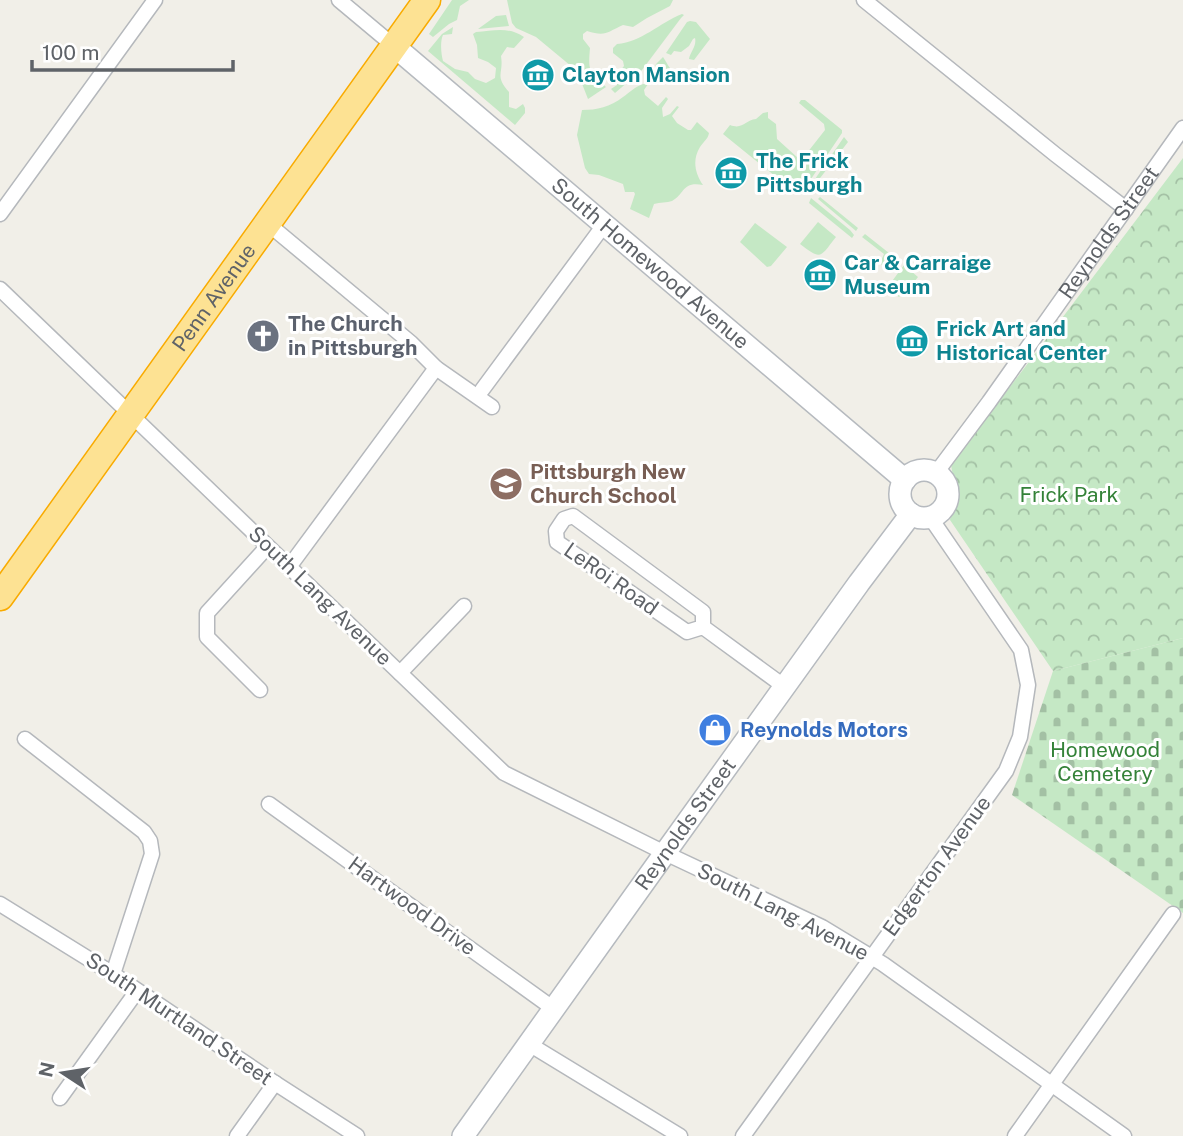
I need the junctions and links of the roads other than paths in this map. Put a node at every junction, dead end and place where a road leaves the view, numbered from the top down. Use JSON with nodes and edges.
{"nodes":[{"id":1,"x":155,"y":0,"type":"edge"},
{"id":2,"x":339,"y":0,"type":"edge"},
{"id":3,"x":427,"y":0,"type":"edge"},
{"id":4,"x":864,"y":0,"type":"edge"},
{"id":5,"x":394,"y":46,"type":"junction"},
{"id":6,"x":1183,"y":128,"type":"edge"},
{"id":7,"x":1126,"y":209,"type":"junction"},
{"id":8,"x":0,"y":214,"type":"edge"},
{"id":9,"x":267,"y":223,"type":"junction"},
{"id":10,"x":604,"y":225,"type":"junction"},
{"id":11,"x":0,"y":289,"type":"edge"},
{"id":12,"x":436,"y":368,"type":"junction"},
{"id":13,"x":482,"y":390,"type":"dead end"},
{"id":14,"x":492,"y":407,"type":"dead end"},
{"id":15,"x":130,"y":415,"type":"junction"},
{"id":16,"x":936,"y":473,"type":"junction"},
{"id":17,"x":905,"y":480,"type":"junction"},
{"id":18,"x":921,"y":516,"type":"junction"},
{"id":19,"x":267,"y":547,"type":"junction"},
{"id":20,"x":289,"y":567,"type":"junction"},
{"id":21,"x":0,"y":597,"type":"edge"},
{"id":22,"x":464,"y":606,"type":"dead end"},
{"id":23,"x":703,"y":627,"type":"junction"},
{"id":24,"x":400,"y":674,"type":"junction"},
{"id":25,"x":785,"y":687,"type":"junction"},
{"id":26,"x":260,"y":690,"type":"dead end"},
{"id":27,"x":25,"y":739,"type":"dead end"},
{"id":28,"x":269,"y":804,"type":"dead end"},
{"id":29,"x":665,"y":853,"type":"junction"},
{"id":30,"x":2,"y":910,"type":"edge"},
{"id":31,"x":1173,"y":914,"type":"dead end"},
{"id":32,"x":872,"y":956,"type":"junction"},
{"id":33,"x":113,"y":974,"type":"junction"},
{"id":34,"x":137,"y":991,"type":"junction"},
{"id":35,"x":554,"y":1009,"type":"junction"},
{"id":36,"x":529,"y":1044,"type":"junction"},
{"id":37,"x":275,"y":1083,"type":"junction"},
{"id":38,"x":1051,"y":1085,"type":"junction"},
{"id":39,"x":60,"y":1098,"type":"dead end"},
{"id":40,"x":237,"y":1136,"type":"edge"},
{"id":41,"x":356,"y":1136,"type":"edge"},
{"id":42,"x":463,"y":1136,"type":"edge"},
{"id":43,"x":680,"y":1136,"type":"edge"},
{"id":44,"x":744,"y":1136,"type":"edge"},
{"id":45,"x":1015,"y":1136,"type":"edge"},
{"id":46,"x":1124,"y":1136,"type":"edge"}],
"edges":[{"from":1,"to":8,"type":"street"},
{"from":2,"to":5,"type":"street"},
{"from":3,"to":5,"type":"highway","name":"Penn Avenue"},
{"from":4,"to":7,"type":"street"},
{"from":5,"to":9,"type":"highway","name":"Penn Avenue"},
{"from":5,"to":10,"type":"street","name":"South Homewood Avenue"},
{"from":6,"to":7,"type":"street","name":"Reynolds Street"},
{"from":7,"to":16,"type":"street","name":"Reynolds Street"},
{"from":9,"to":12,"type":"street"},
{"from":9,"to":15,"type":"highway","name":"Penn Avenue"},
{"from":10,"to":13,"type":"street"},
{"from":10,"to":17,"type":"street","name":"South Homewood Avenue"},
{"from":11,"to":15,"type":"street","name":"South Lang Avenue"},
{"from":12,"to":14,"type":"street"},
{"from":12,"to":20,"type":"street"},
{"from":15,"to":19,"type":"street","name":"South Lang Avenue"},
{"from":15,"to":21,"type":"highway","name":"Penn Avenue"},
{"from":16,"to":17,"type":"street"},
{"from":16,"to":18,"type":"street"},
{"from":17,"to":18,"type":"street"},
{"from":18,"to":25,"type":"street","name":"Reynolds Street"},
{"from":18,"to":32,"type":"street","name":"Edgerton Avenue"},
{"from":19,"to":20,"type":"street","name":"South Lang Avenue"},
{"from":19,"to":26,"type":"street"},
{"from":20,"to":24,"type":"street","name":"South Lang Avenue"},
{"from":22,"to":24,"type":"street"},
{"from":23,"to":23,"type":"street","name":"LeRoi Road"},
{"from":23,"to":25,"type":"street","name":"LeRoi Road"},
{"from":24,"to":29,"type":"street","name":"South Lang Avenue"},
{"from":25,"to":29,"type":"street","name":"Reynolds Street"},
{"from":27,"to":33,"type":"street"},
{"from":28,"to":35,"type":"street","name":"Hartwood Drive"},
{"from":29,"to":32,"type":"street","name":"South Lang Avenue"},
{"from":29,"to":35,"type":"street","name":"Reynolds Street"},
{"from":30,"to":33,"type":"street","name":"South Murtland Street"},
{"from":31,"to":38,"type":"street"},
{"from":32,"to":38,"type":"street","name":"South Lang Avenue"},
{"from":32,"to":44,"type":"street","name":"Edgerton Avenue"},
{"from":33,"to":34,"type":"street","name":"South Murtland Street"},
{"from":34,"to":37,"type":"street","name":"South Murtland Street"},
{"from":34,"to":39,"type":"street"},
{"from":35,"to":36,"type":"street","name":"Reynolds Street"},
{"from":36,"to":42,"type":"street","name":"Reynolds Street"},
{"from":36,"to":43,"type":"street"},
{"from":37,"to":40,"type":"street"},
{"from":37,"to":41,"type":"street","name":"South Murtland Street"},
{"from":38,"to":45,"type":"street"},
{"from":38,"to":46,"type":"street","name":"South Lang Avenue"}]}
